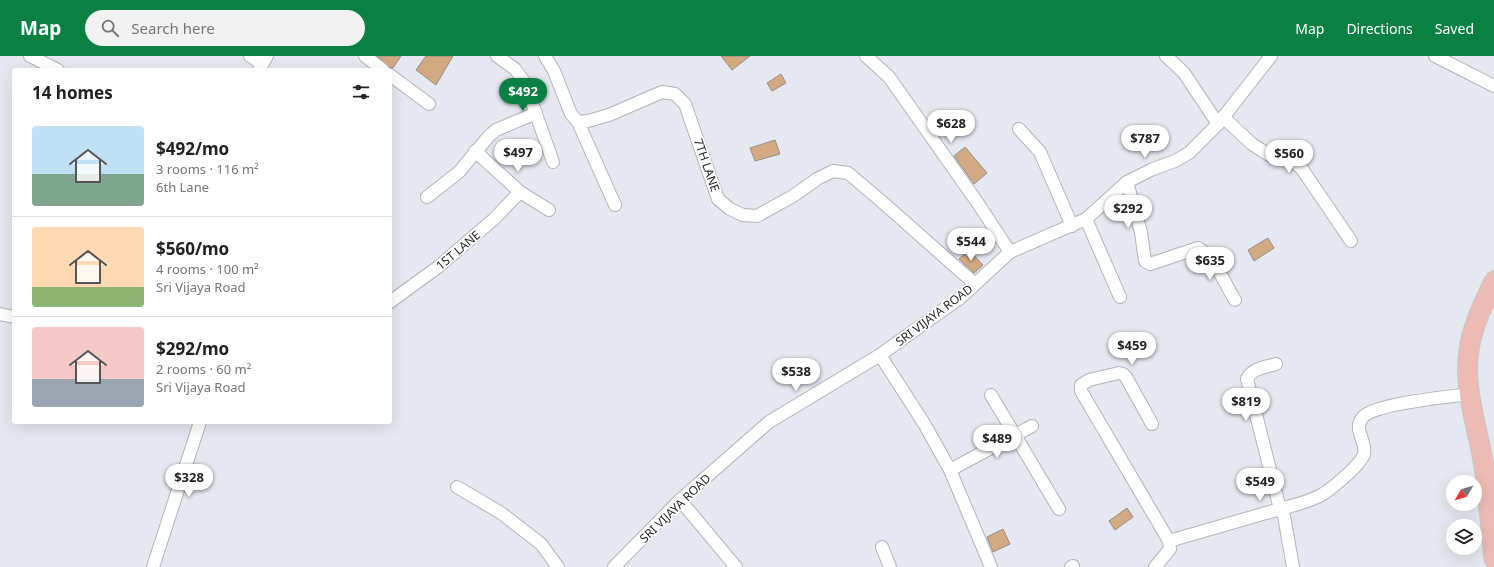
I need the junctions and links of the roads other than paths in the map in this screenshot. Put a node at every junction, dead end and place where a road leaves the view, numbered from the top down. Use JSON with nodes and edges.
{"nodes":[{"id":1,"x":30,"y":56,"type":"edge"},
{"id":2,"x":250,"y":56,"type":"edge"},
{"id":3,"x":364,"y":56,"type":"edge"},
{"id":4,"x":497,"y":56,"type":"edge"},
{"id":5,"x":545,"y":56,"type":"edge"},
{"id":6,"x":866,"y":56,"type":"edge"},
{"id":7,"x":1166,"y":56,"type":"edge"},
{"id":8,"x":1271,"y":56,"type":"edge"},
{"id":9,"x":1435,"y":56,"type":"edge"},
{"id":10,"x":263,"y":63,"type":"edge"},
{"id":11,"x":54,"y":68,"type":"edge"},
{"id":12,"x":380,"y":68,"type":"edge"},
{"id":13,"x":392,"y":76,"type":"edge"},
{"id":14,"x":1494,"y":86,"type":"edge"},
{"id":15,"x":429,"y":104,"type":"dead end"},
{"id":16,"x":536,"y":113,"type":"junction"},
{"id":17,"x":1220,"y":121,"type":"junction"},
{"id":18,"x":578,"y":122,"type":"junction"},
{"id":19,"x":1019,"y":129,"type":"dead end"},
{"id":20,"x":475,"y":151,"type":"junction"},
{"id":21,"x":553,"y":162,"type":"dead end"},
{"id":22,"x":1127,"y":182,"type":"junction"},
{"id":23,"x":520,"y":192,"type":"junction"},
{"id":24,"x":427,"y":197,"type":"dead end"},
{"id":25,"x":615,"y":205,"type":"dead end"},
{"id":26,"x":549,"y":210,"type":"dead end"},
{"id":27,"x":1086,"y":219,"type":"junction"},
{"id":28,"x":1072,"y":226,"type":"junction"},
{"id":29,"x":1351,"y":240,"type":"dead end"},
{"id":30,"x":1010,"y":252,"type":"junction"},
{"id":31,"x":1494,"y":281,"type":"edge"},
{"id":32,"x":975,"y":284,"type":"junction"},
{"id":33,"x":1120,"y":297,"type":"dead end"},
{"id":34,"x":1235,"y":300,"type":"dead end"},
{"id":35,"x":392,"y":301,"type":"edge"},
{"id":36,"x":0,"y":314,"type":"edge"},
{"id":37,"x":12,"y":317,"type":"edge"},
{"id":38,"x":880,"y":355,"type":"junction"},
{"id":39,"x":1276,"y":364,"type":"dead end"},
{"id":40,"x":1470,"y":394,"type":"junction"},
{"id":41,"x":991,"y":395,"type":"dead end"},
{"id":42,"x":199,"y":424,"type":"edge"},
{"id":43,"x":1152,"y":424,"type":"dead end"},
{"id":44,"x":1032,"y":426,"type":"dead end"},
{"id":45,"x":1015,"y":435,"type":"junction"},
{"id":46,"x":1489,"y":463,"type":"edge"},
{"id":47,"x":950,"y":470,"type":"junction"},
{"id":48,"x":457,"y":487,"type":"dead end"},
{"id":49,"x":680,"y":500,"type":"junction"},
{"id":50,"x":1059,"y":509,"type":"dead end"},
{"id":51,"x":1280,"y":509,"type":"junction"},
{"id":52,"x":1169,"y":541,"type":"junction"},
{"id":53,"x":882,"y":547,"type":"dead end"},
{"id":54,"x":1494,"y":559,"type":"edge"},
{"id":55,"x":153,"y":567,"type":"edge"},
{"id":56,"x":558,"y":567,"type":"edge"},
{"id":57,"x":614,"y":567,"type":"edge"},
{"id":58,"x":736,"y":567,"type":"edge"},
{"id":59,"x":890,"y":567,"type":"edge"},
{"id":60,"x":991,"y":567,"type":"edge"},
{"id":61,"x":1155,"y":567,"type":"edge"},
{"id":62,"x":1293,"y":567,"type":"edge"}],
"edges":[{"from":1,"to":11,"type":"street"},
{"from":2,"to":10,"type":"street"},
{"from":3,"to":12,"type":"street"},
{"from":4,"to":16,"type":"street"},
{"from":5,"to":18,"type":"street"},
{"from":6,"to":30,"type":"street"},
{"from":7,"to":17,"type":"street"},
{"from":8,"to":17,"type":"street","name":"SRI VIJAYA ROAD"},
{"from":9,"to":14,"type":"street"},
{"from":13,"to":15,"type":"street"},
{"from":16,"to":20,"type":"street"},
{"from":16,"to":21,"type":"street"},
{"from":17,"to":22,"type":"street","name":"SRI VIJAYA ROAD"},
{"from":17,"to":29,"type":"street"},
{"from":18,"to":25,"type":"street"},
{"from":18,"to":32,"type":"street","name":"7TH LANE"},
{"from":19,"to":28,"type":"street"},
{"from":20,"to":23,"type":"street"},
{"from":20,"to":24,"type":"street"},
{"from":22,"to":27,"type":"street","name":"SRI VIJAYA ROAD"},
{"from":22,"to":34,"type":"street"},
{"from":23,"to":26,"type":"street"},
{"from":23,"to":35,"type":"street","name":"1ST LANE"},
{"from":27,"to":28,"type":"street","name":"SRI VIJAYA ROAD"},
{"from":27,"to":33,"type":"street"},
{"from":28,"to":30,"type":"street","name":"SRI VIJAYA ROAD"},
{"from":30,"to":32,"type":"street","name":"SRI VIJAYA ROAD"},
{"from":31,"to":40,"type":"main road"},
{"from":32,"to":38,"type":"street","name":"SRI VIJAYA ROAD"},
{"from":36,"to":37,"type":"street"},
{"from":38,"to":47,"type":"street"},
{"from":38,"to":49,"type":"street","name":"SRI VIJAYA ROAD"},
{"from":39,"to":51,"type":"street"},
{"from":40,"to":46,"type":"main road"},
{"from":40,"to":51,"type":"street"},
{"from":41,"to":45,"type":"street"},
{"from":42,"to":55,"type":"street"},
{"from":43,"to":52,"type":"street"},
{"from":44,"to":45,"type":"street"},
{"from":45,"to":47,"type":"street"},
{"from":45,"to":50,"type":"street"},
{"from":46,"to":54,"type":"main road"},
{"from":47,"to":60,"type":"street"},
{"from":48,"to":56,"type":"street"},
{"from":49,"to":57,"type":"street","name":"SRI VIJAYA ROAD"},
{"from":49,"to":58,"type":"street"},
{"from":51,"to":52,"type":"street"},
{"from":51,"to":62,"type":"street"},
{"from":52,"to":61,"type":"street"},
{"from":53,"to":59,"type":"street"}]}
